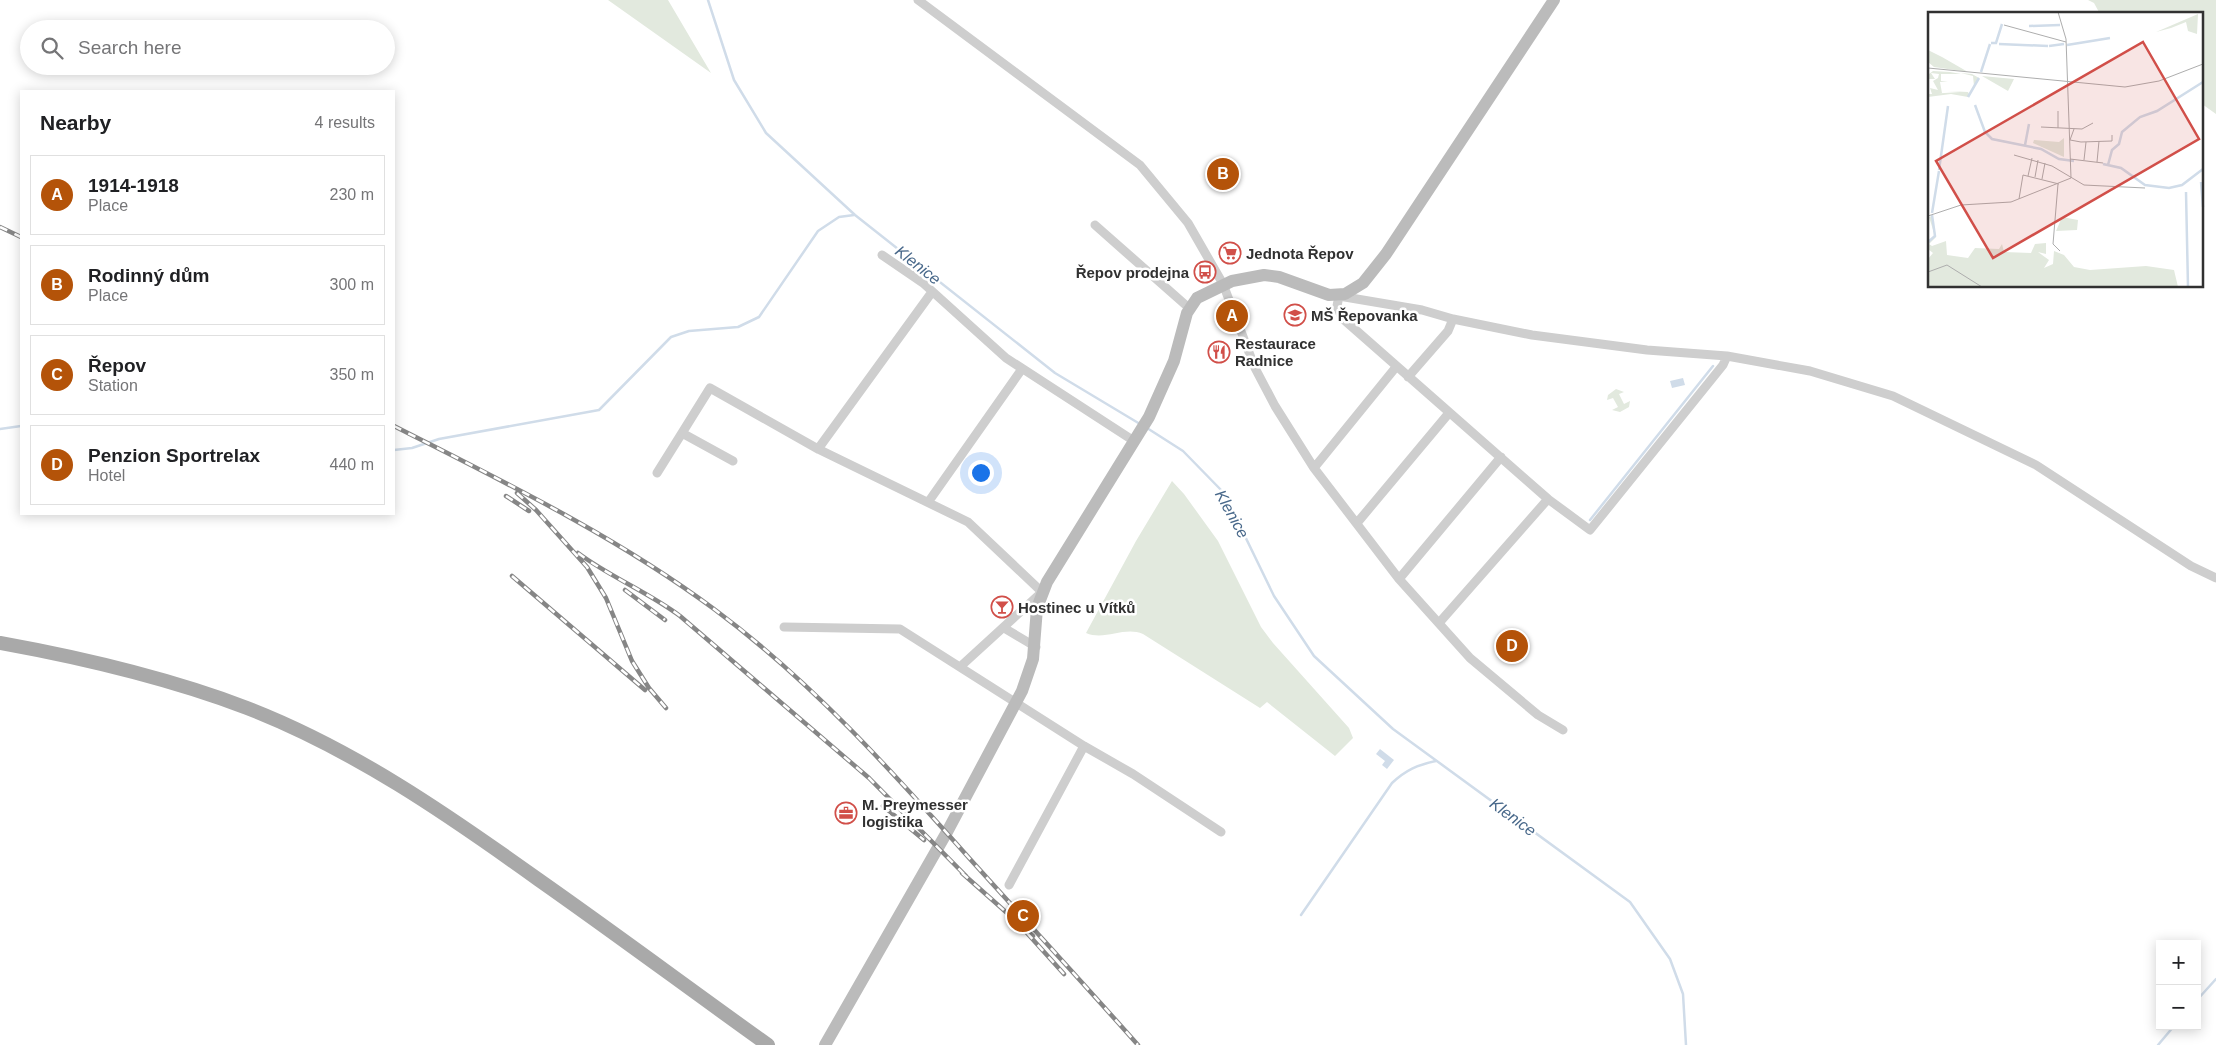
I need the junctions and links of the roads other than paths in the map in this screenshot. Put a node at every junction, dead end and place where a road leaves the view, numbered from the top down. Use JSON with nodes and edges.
{"nodes":[{"id":1,"x":918,"y":0,"type":"edge"},
{"id":2,"x":1554,"y":0,"type":"edge"},
{"id":3,"x":1095,"y":225,"type":"dead end"},
{"id":4,"x":882,"y":255,"type":"dead end"},
{"id":5,"x":1223,"y":284,"type":"junction"},
{"id":6,"x":932,"y":292,"type":"junction"},
{"id":7,"x":1339,"y":296,"type":"junction"},
{"id":8,"x":1189,"y":308,"type":"junction"},
{"id":9,"x":1452,"y":319,"type":"junction"},
{"id":10,"x":1727,"y":356,"type":"junction"},
{"id":11,"x":1396,"y":367,"type":"junction"},
{"id":12,"x":1022,"y":369,"type":"junction"},
{"id":13,"x":1408,"y":377,"type":"junction"},
{"id":14,"x":1449,"y":413,"type":"junction"},
{"id":15,"x":682,"y":434,"type":"junction"},
{"id":16,"x":1136,"y":438,"type":"junction"},
{"id":17,"x":818,"y":449,"type":"junction"},
{"id":18,"x":1501,"y":457,"type":"junction"},
{"id":19,"x":733,"y":461,"type":"dead end"},
{"id":20,"x":1314,"y":468,"type":"junction"},
{"id":21,"x":656,"y":473,"type":"dead end"},
{"id":22,"x":1548,"y":499,"type":"junction"},
{"id":23,"x":929,"y":501,"type":"junction"},
{"id":24,"x":1357,"y":523,"type":"junction"},
{"id":25,"x":2216,"y":578,"type":"edge"},
{"id":26,"x":1400,"y":579,"type":"junction"},
{"id":27,"x":1042,"y":592,"type":"junction"},
{"id":28,"x":1439,"y":623,"type":"junction"},
{"id":29,"x":784,"y":627,"type":"dead end"},
{"id":30,"x":1004,"y":628,"type":"junction"},
{"id":31,"x":0,"y":643,"type":"edge"},
{"id":32,"x":1036,"y":647,"type":"junction"},
{"id":33,"x":961,"y":666,"type":"junction"},
{"id":34,"x":1017,"y":703,"type":"junction"},
{"id":35,"x":1563,"y":730,"type":"dead end"},
{"id":36,"x":1084,"y":746,"type":"junction"},
{"id":37,"x":1221,"y":832,"type":"dead end"},
{"id":38,"x":1009,"y":885,"type":"dead end"},
{"id":39,"x":768,"y":1045,"type":"edge"},
{"id":40,"x":825,"y":1045,"type":"edge"}],
"edges":[{"from":1,"to":5,"type":"street"},
{"from":2,"to":7,"type":"street"},
{"from":3,"to":8,"type":"street"},
{"from":4,"to":6,"type":"street"},
{"from":5,"to":7,"type":"street"},
{"from":5,"to":8,"type":"street"},
{"from":5,"to":20,"type":"street"},
{"from":6,"to":12,"type":"street"},
{"from":6,"to":17,"type":"street"},
{"from":7,"to":9,"type":"street"},
{"from":7,"to":11,"type":"street"},
{"from":8,"to":16,"type":"street"},
{"from":9,"to":10,"type":"street"},
{"from":9,"to":13,"type":"street"},
{"from":10,"to":22,"type":"street"},
{"from":10,"to":25,"type":"street"},
{"from":11,"to":13,"type":"street"},
{"from":11,"to":20,"type":"street"},
{"from":12,"to":16,"type":"street"},
{"from":12,"to":23,"type":"street"},
{"from":13,"to":14,"type":"street"},
{"from":14,"to":18,"type":"street"},
{"from":14,"to":24,"type":"street"},
{"from":15,"to":17,"type":"street"},
{"from":15,"to":19,"type":"street"},
{"from":15,"to":21,"type":"street"},
{"from":16,"to":27,"type":"street"},
{"from":17,"to":23,"type":"street"},
{"from":18,"to":22,"type":"street"},
{"from":18,"to":26,"type":"street"},
{"from":20,"to":24,"type":"street"},
{"from":22,"to":28,"type":"street"},
{"from":23,"to":27,"type":"street"},
{"from":24,"to":26,"type":"street"},
{"from":26,"to":28,"type":"street"},
{"from":27,"to":30,"type":"street"},
{"from":27,"to":32,"type":"street"},
{"from":28,"to":35,"type":"street"},
{"from":29,"to":33,"type":"street"},
{"from":30,"to":32,"type":"street"},
{"from":30,"to":33,"type":"street"},
{"from":31,"to":39,"type":"main road"},
{"from":32,"to":34,"type":"street"},
{"from":33,"to":34,"type":"street"},
{"from":34,"to":36,"type":"street"},
{"from":34,"to":40,"type":"street"},
{"from":36,"to":37,"type":"street"},
{"from":36,"to":38,"type":"street"}]}
